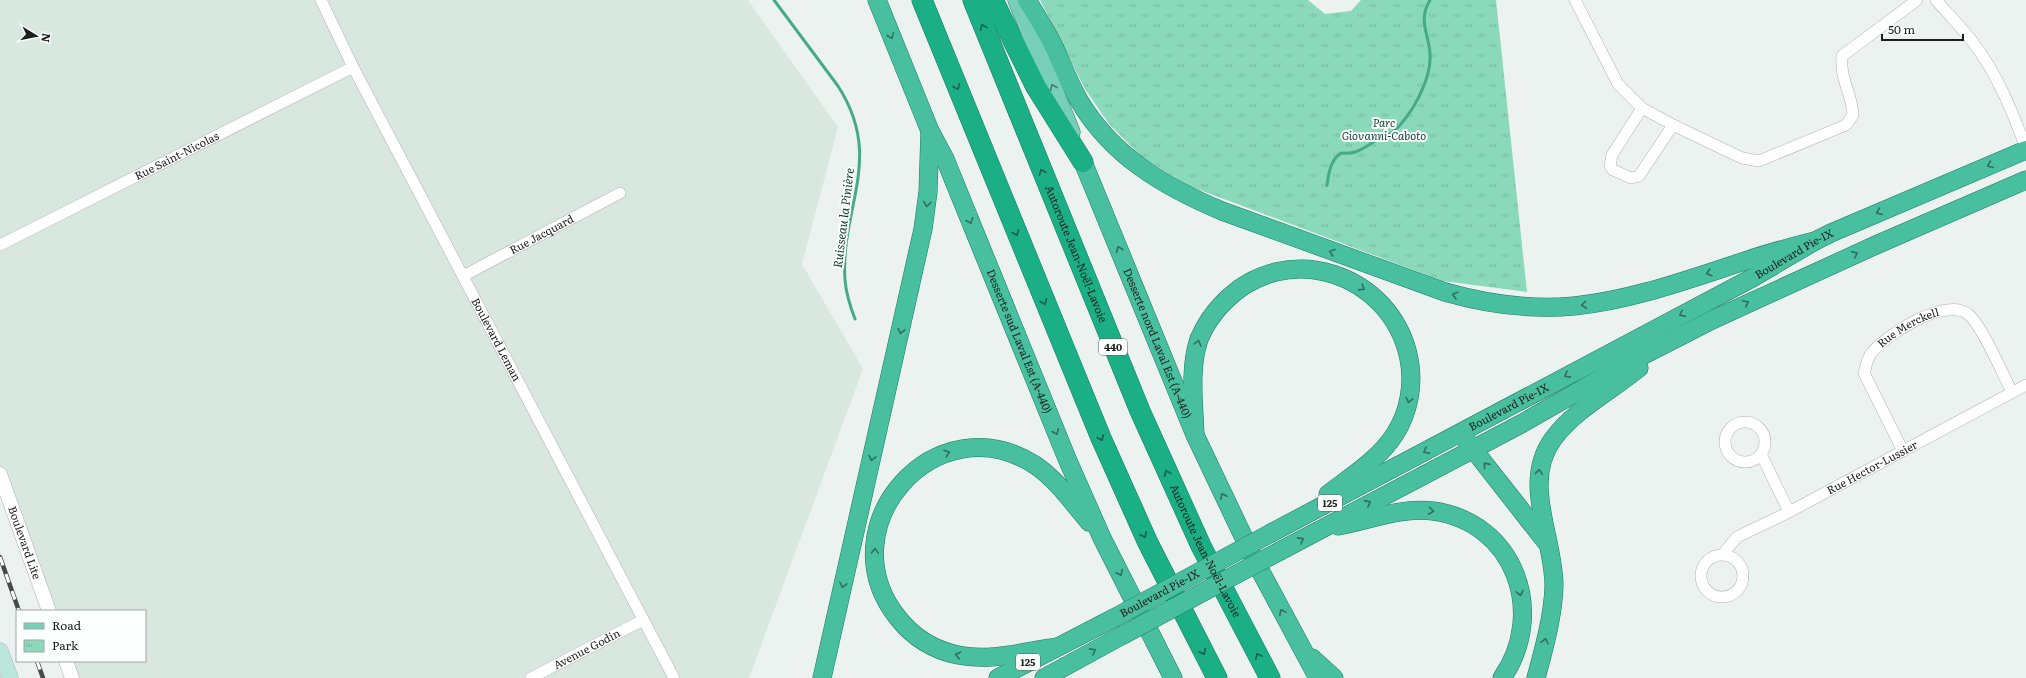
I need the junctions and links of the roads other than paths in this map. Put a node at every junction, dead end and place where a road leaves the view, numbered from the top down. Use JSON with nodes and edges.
{"nodes":[{"id":1,"x":321,"y":0,"type":"edge"},
{"id":2,"x":876,"y":0,"type":"edge"},
{"id":3,"x":914,"y":0,"type":"edge"},
{"id":4,"x":922,"y":0,"type":"edge"},
{"id":5,"x":972,"y":0,"type":"edge"},
{"id":6,"x":993,"y":0,"type":"edge"},
{"id":7,"x":1017,"y":0,"type":"edge"},
{"id":8,"x":1027,"y":0,"type":"edge"},
{"id":9,"x":1574,"y":0,"type":"edge"},
{"id":10,"x":1917,"y":0,"type":"edge"},
{"id":11,"x":1936,"y":0,"type":"edge"},
{"id":12,"x":943,"y":51,"type":"junction"},
{"id":13,"x":353,"y":67,"type":"junction"},
{"id":14,"x":1642,"y":108,"type":"junction"},
{"id":15,"x":1673,"y":125,"type":"junction"},
{"id":16,"x":930,"y":131,"type":"junction"},
{"id":17,"x":2026,"y":149,"type":"edge"},
{"id":18,"x":1083,"y":162,"type":"junction"},
{"id":19,"x":2026,"y":180,"type":"edge"},
{"id":20,"x":1929,"y":191,"type":"junction"},
{"id":21,"x":620,"y":193,"type":"dead end"},
{"id":22,"x":1937,"y":218,"type":"junction"},
{"id":23,"x":1815,"y":241,"type":"junction"},
{"id":24,"x":0,"y":245,"type":"edge"},
{"id":25,"x":463,"y":276,"type":"junction"},
{"id":26,"x":1674,"y":339,"type":"junction"},
{"id":27,"x":2026,"y":385,"type":"edge"},
{"id":28,"x":2012,"y":392,"type":"junction"},
{"id":29,"x":1460,"y":432,"type":"junction"},
{"id":30,"x":1195,"y":435,"type":"junction"},
{"id":31,"x":1472,"y":449,"type":"junction"},
{"id":32,"x":1903,"y":451,"type":"junction"},
{"id":33,"x":1761,"y":454,"type":"dead end"},
{"id":34,"x":0,"y":474,"type":"edge"},
{"id":35,"x":1789,"y":512,"type":"junction"},
{"id":36,"x":1321,"y":529,"type":"junction"},
{"id":37,"x":1276,"y":531,"type":"junction"},
{"id":38,"x":1102,"y":538,"type":"junction"},
{"id":39,"x":1547,"y":543,"type":"junction"},
{"id":40,"x":1723,"y":554,"type":"dead end"},
{"id":41,"x":49,"y":610,"type":"edge"},
{"id":42,"x":643,"y":620,"type":"junction"},
{"id":43,"x":1300,"y":646,"type":"junction"},
{"id":44,"x":1058,"y":647,"type":"junction"},
{"id":45,"x":0,"y":651,"type":"edge"},
{"id":46,"x":66,"y":662,"type":"edge"},
{"id":47,"x":1060,"y":672,"type":"edge"},
{"id":48,"x":1215,"y":676,"type":"edge"},
{"id":49,"x":10,"y":678,"type":"edge"},
{"id":50,"x":72,"y":678,"type":"edge"},
{"id":51,"x":531,"y":678,"type":"edge"},
{"id":52,"x":674,"y":678,"type":"edge"},
{"id":53,"x":822,"y":678,"type":"edge"},
{"id":54,"x":998,"y":678,"type":"edge"},
{"id":55,"x":1044,"y":678,"type":"edge"},
{"id":56,"x":1173,"y":678,"type":"edge"},
{"id":57,"x":1270,"y":678,"type":"edge"},
{"id":58,"x":1318,"y":678,"type":"edge"},
{"id":59,"x":1334,"y":678,"type":"edge"},
{"id":60,"x":1502,"y":678,"type":"edge"},
{"id":61,"x":1536,"y":678,"type":"edge"}],
"edges":[{"from":1,"to":13,"type":"street","name":"Boulevard Leman"},
{"from":2,"to":16,"type":"highway","name":"Desserte sud Laval Est (A-440)","one_way":true},
{"from":3,"to":12,"type":"highway"},
{"from":4,"to":12,"type":"highway"},
{"from":57,"to":5,"type":"highway","name":"Autoroute Jean-Noël-Lavoie","number":"440","one_way":true},
{"from":6,"to":18,"type":"highway"},
{"from":18,"to":7,"type":"main road","name":"Desserte nord Laval Est (A-440)","one_way":true},
{"from":23,"to":8,"type":"highway","one_way":true},
{"from":9,"to":14,"type":"street"},
{"from":10,"to":15,"type":"street"},
{"from":11,"to":17,"type":"street"},
{"from":12,"to":48,"type":"highway","one_way":true},
{"from":13,"to":24,"type":"street","name":"Rue Saint-Nicolas"},
{"from":13,"to":25,"type":"street","name":"Boulevard Leman"},
{"from":14,"to":15,"type":"street"},
{"from":14,"to":15,"type":"street"},
{"from":16,"to":38,"type":"highway","name":"Desserte sud Laval Est (A-440)","one_way":true},
{"from":16,"to":53,"type":"highway","one_way":true},
{"from":17,"to":20,"type":"highway","name":"Boulevard Pie-IX","one_way":true},
{"from":30,"to":18,"type":"highway","name":"Desserte nord Laval Est (A-440)","one_way":true},
{"from":19,"to":22,"type":"highway","name":"Boulevard Pie-IX"},
{"from":20,"to":22,"type":"highway"},
{"from":20,"to":23,"type":"highway","name":"Boulevard Pie-IX","one_way":true},
{"from":21,"to":25,"type":"street","name":"Rue Jacquard"},
{"from":26,"to":22,"type":"highway","name":"Boulevard Pie-IX","one_way":true},
{"from":23,"to":29,"type":"highway","name":"Boulevard Pie-IX","one_way":true},
{"from":25,"to":42,"type":"street","name":"Boulevard Leman"},
{"from":26,"to":31,"type":"highway","name":"Boulevard Pie-IX"},
{"from":39,"to":26,"type":"highway","one_way":true},
{"from":27,"to":28,"type":"street","name":"Rue Hector-Lussier"},
{"from":28,"to":32,"type":"street","name":"Rue Hector-Lussier"},
{"from":28,"to":32,"type":"street","name":"Rue Merckell"},
{"from":29,"to":31,"type":"highway"},
{"from":29,"to":37,"type":"highway","name":"Boulevard Pie-IX","number":"125","one_way":true},
{"from":30,"to":37,"type":"highway","one_way":true},
{"from":43,"to":30,"type":"highway","name":"Desserte nord Laval Est (A-440)","one_way":true},
{"from":36,"to":31,"type":"highway","name":"Boulevard Pie-IX","one_way":true},
{"from":39,"to":31,"type":"highway","one_way":true},
{"from":32,"to":35,"type":"street","name":"Rue Hector-Lussier"},
{"from":33,"to":35,"type":"street"},
{"from":34,"to":41,"type":"street","name":"Boulevard Lite"},
{"from":35,"to":40,"type":"street","name":"Rue Hector-Lussier"},
{"from":47,"to":36,"type":"highway","name":"Boulevard Pie-IX","one_way":true,"bridge":true},
{"from":36,"to":60,"type":"highway","one_way":true},
{"from":37,"to":44,"type":"highway","name":"Boulevard Pie-IX","number":"125","bridge":true},
{"from":44,"to":38,"type":"highway","one_way":true},
{"from":38,"to":56,"type":"highway","name":"Desserte sud Laval Est (A-440)","one_way":true},
{"from":61,"to":39,"type":"highway","one_way":true},
{"from":42,"to":51,"type":"street","name":"Avenue Godin"},
{"from":42,"to":52,"type":"street","name":"Boulevard Leman"},
{"from":43,"to":58,"type":"highway","name":"Desserte nord Laval Est (A-440)"},
{"from":43,"to":59,"type":"highway"},
{"from":44,"to":54,"type":"highway","name":"Boulevard Pie-IX","number":"125"},
{"from":45,"to":49,"type":"main road"},
{"from":46,"to":50,"type":"street"},
{"from":47,"to":55,"type":"highway","name":"Boulevard Pie-IX"}]}
